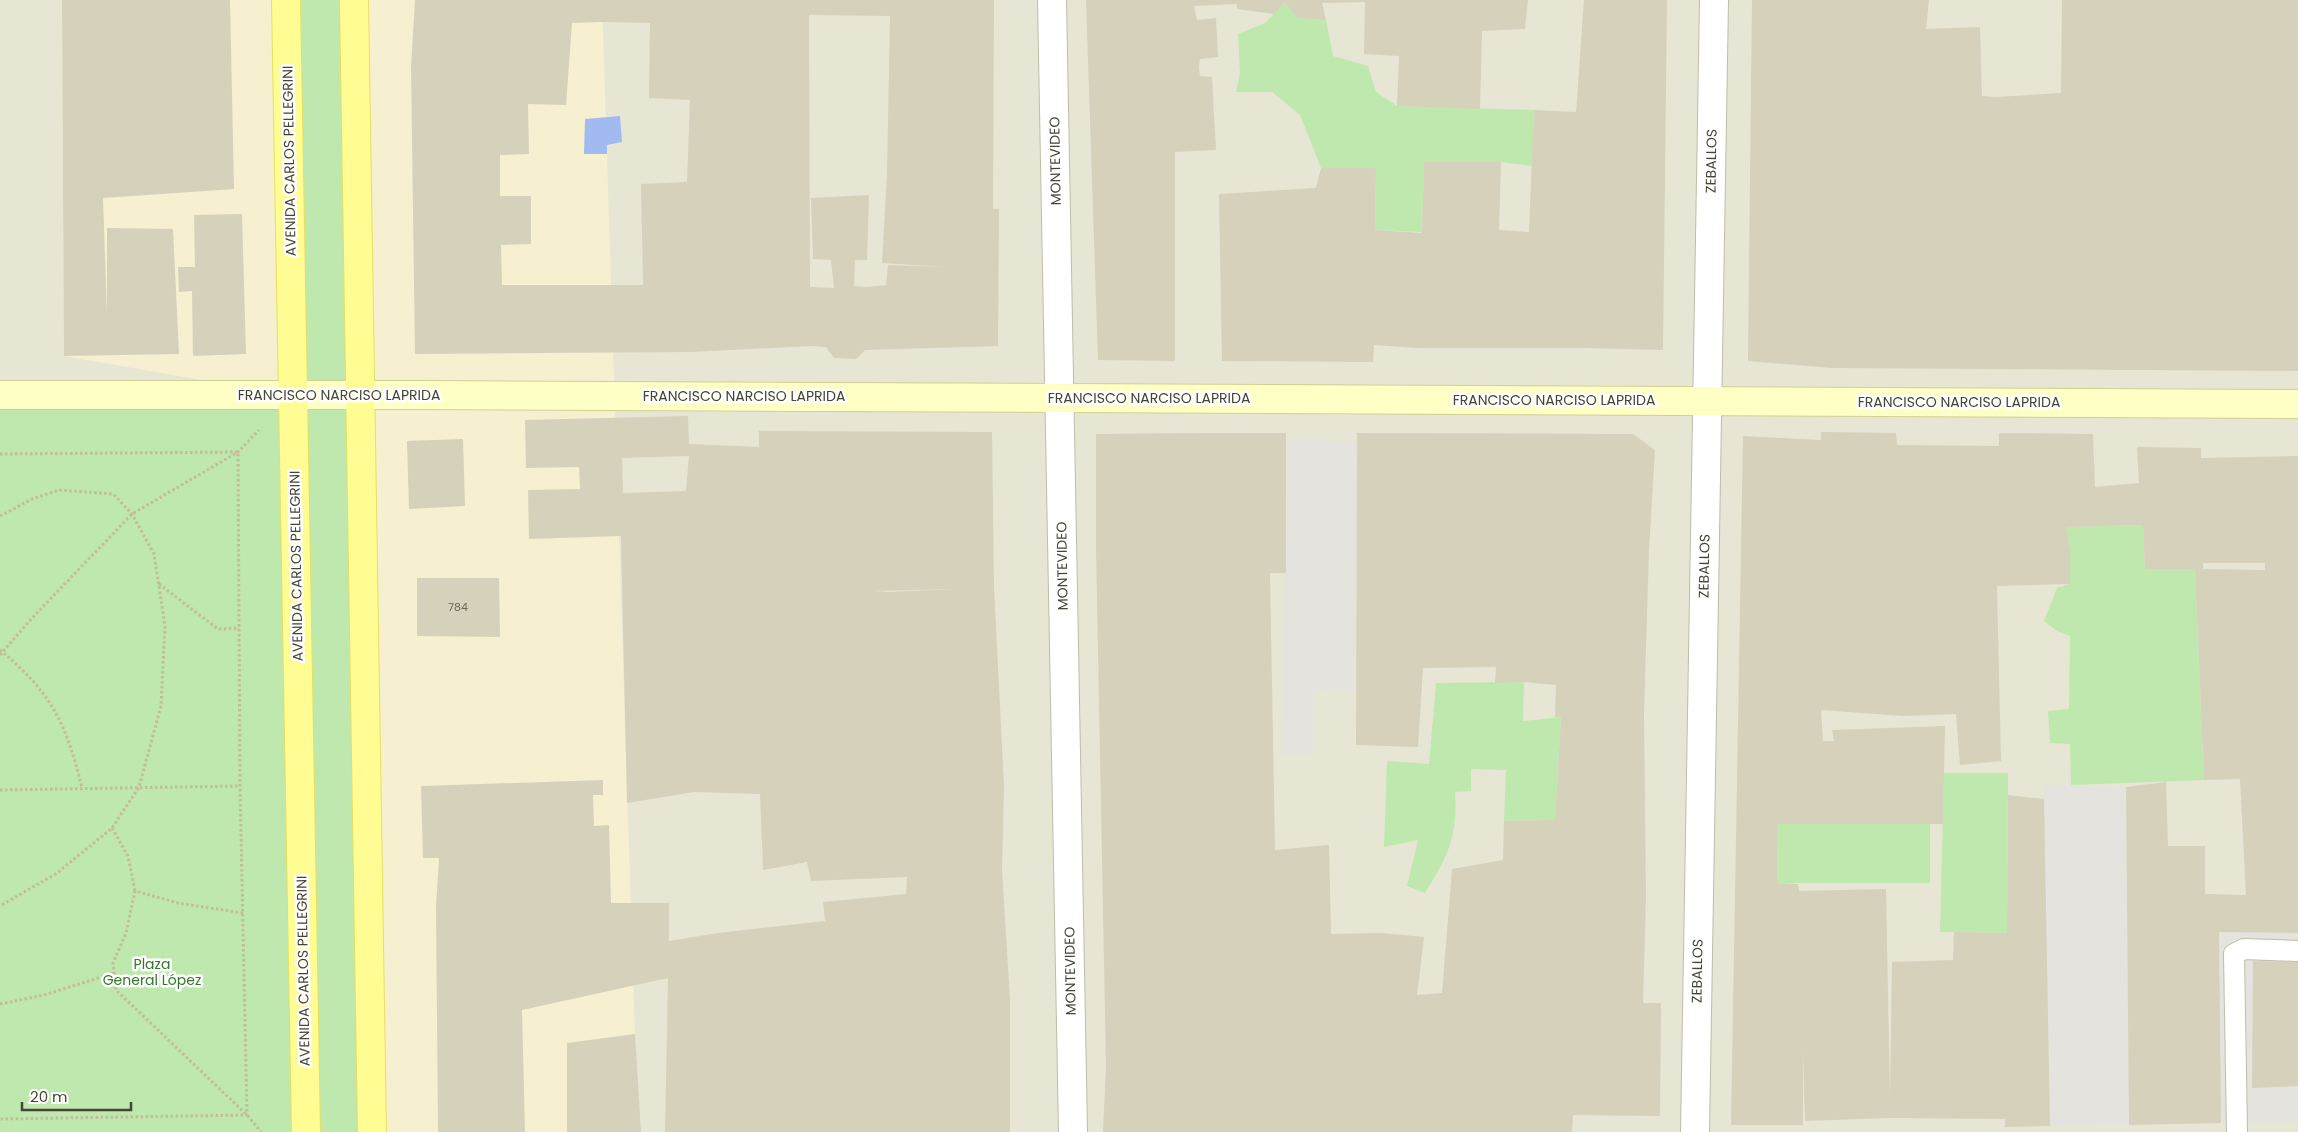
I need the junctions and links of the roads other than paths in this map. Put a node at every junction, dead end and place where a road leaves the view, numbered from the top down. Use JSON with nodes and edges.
{"nodes":[{"id":1,"x":286,"y":0,"type":"edge"},
{"id":2,"x":354,"y":0,"type":"edge"},
{"id":3,"x":1052,"y":0,"type":"edge"},
{"id":4,"x":1714,"y":0,"type":"edge"},
{"id":5,"x":0,"y":395,"type":"edge"},
{"id":6,"x":294,"y":396,"type":"junction"},
{"id":7,"x":360,"y":396,"type":"junction"},
{"id":8,"x":1059,"y":398,"type":"junction"},
{"id":9,"x":1707,"y":401,"type":"junction"},
{"id":10,"x":2298,"y":404,"type":"edge"},
{"id":11,"x":2298,"y":951,"type":"edge"},
{"id":12,"x":306,"y":1132,"type":"edge"},
{"id":13,"x":372,"y":1132,"type":"edge"},
{"id":14,"x":1073,"y":1132,"type":"edge"},
{"id":15,"x":1694,"y":1132,"type":"edge"},
{"id":16,"x":2237,"y":1132,"type":"edge"}],
"edges":[{"from":1,"to":6,"type":"main road","name":"AVENIDA CARLOS PELLEGRINI"},
{"from":2,"to":7,"type":"main road"},
{"from":3,"to":8,"type":"street","name":"MONTEVIDEO"},
{"from":4,"to":9,"type":"street","name":"ZEBALLOS"},
{"from":5,"to":6,"type":"main road","name":"FRANCISCO NARCISO LAPRIDA"},
{"from":6,"to":7,"type":"main road","name":"FRANCISCO NARCISO LAPRIDA"},
{"from":6,"to":12,"type":"main road","name":"AVENIDA CARLOS PELLEGRINI"},
{"from":7,"to":8,"type":"main road","name":"FRANCISCO NARCISO LAPRIDA"},
{"from":7,"to":13,"type":"main road"},
{"from":8,"to":9,"type":"main road","name":"FRANCISCO NARCISO LAPRIDA"},
{"from":8,"to":14,"type":"street","name":"MONTEVIDEO"},
{"from":9,"to":10,"type":"main road","name":"FRANCISCO NARCISO LAPRIDA"},
{"from":9,"to":15,"type":"street","name":"ZEBALLOS"},
{"from":11,"to":16,"type":"lane"}]}
